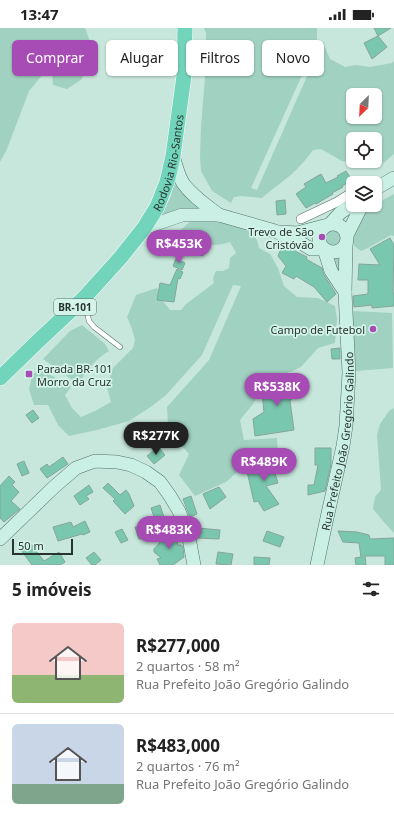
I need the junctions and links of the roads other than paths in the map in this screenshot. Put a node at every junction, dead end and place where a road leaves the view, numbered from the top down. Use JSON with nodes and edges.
{"nodes":[{"id":1,"x":185,"y":28,"type":"edge"},
{"id":2,"x":173,"y":156,"type":"junction"},
{"id":3,"x":394,"y":178,"type":"edge"},
{"id":4,"x":382,"y":185,"type":"edge"},
{"id":5,"x":346,"y":199,"type":"edge"},
{"id":6,"x":346,"y":206,"type":"edge"},
{"id":7,"x":338,"y":208,"type":"junction"},
{"id":8,"x":359,"y":212,"type":"edge"},
{"id":9,"x":219,"y":214,"type":"junction"},
{"id":10,"x":301,"y":219,"type":"dead end"},
{"id":11,"x":328,"y":225,"type":"junction"},
{"id":12,"x":144,"y":228,"type":"junction"},
{"id":13,"x":275,"y":231,"type":"junction"},
{"id":14,"x":346,"y":239,"type":"junction"},
{"id":15,"x":322,"y":248,"type":"junction"},
{"id":16,"x":345,"y":292,"type":"junction"},
{"id":17,"x":84,"y":298,"type":"junction"},
{"id":18,"x":120,"y":347,"type":"dead end"},
{"id":19,"x":0,"y":378,"type":"edge"},
{"id":20,"x":0,"y":539,"type":"edge"},
{"id":21,"x":194,"y":565,"type":"edge"},
{"id":22,"x":317,"y":565,"type":"edge"}],
"edges":[{"from":1,"to":2,"type":"highway","name":"Rodovia Rio-Santos","number":"BR-101"},
{"from":2,"to":9,"type":"main road"},
{"from":2,"to":12,"type":"highway","name":"Rodovia Rio-Santos","number":"BR-101"},
{"from":3,"to":4,"type":"main road"},
{"from":5,"to":7,"type":"street"},
{"from":6,"to":7,"type":"main road"},
{"from":7,"to":10,"type":"street"},
{"from":7,"to":11,"type":"main road"},
{"from":8,"to":14,"type":"main road"},
{"from":9,"to":12,"type":"main road"},
{"from":9,"to":13,"type":"main road"},
{"from":11,"to":13,"type":"main road"},
{"from":11,"to":14,"type":"main road"},
{"from":11,"to":15,"type":"main road"},
{"from":12,"to":17,"type":"highway","name":"Rodovia Rio-Santos","number":"BR-101"},
{"from":13,"to":15,"type":"main road"},
{"from":14,"to":15,"type":"main road"},
{"from":14,"to":16,"type":"main road","name":"Rua Prefeito João Gregório Galindo"},
{"from":15,"to":16,"type":"main road"},
{"from":16,"to":22,"type":"main road","name":"Rua Prefeito João Gregório Galindo"},
{"from":17,"to":18,"type":"lane"},
{"from":17,"to":19,"type":"highway","name":"Rodovia Rio-Santos","number":"BR-101"},
{"from":20,"to":21,"type":"main road"}]}
